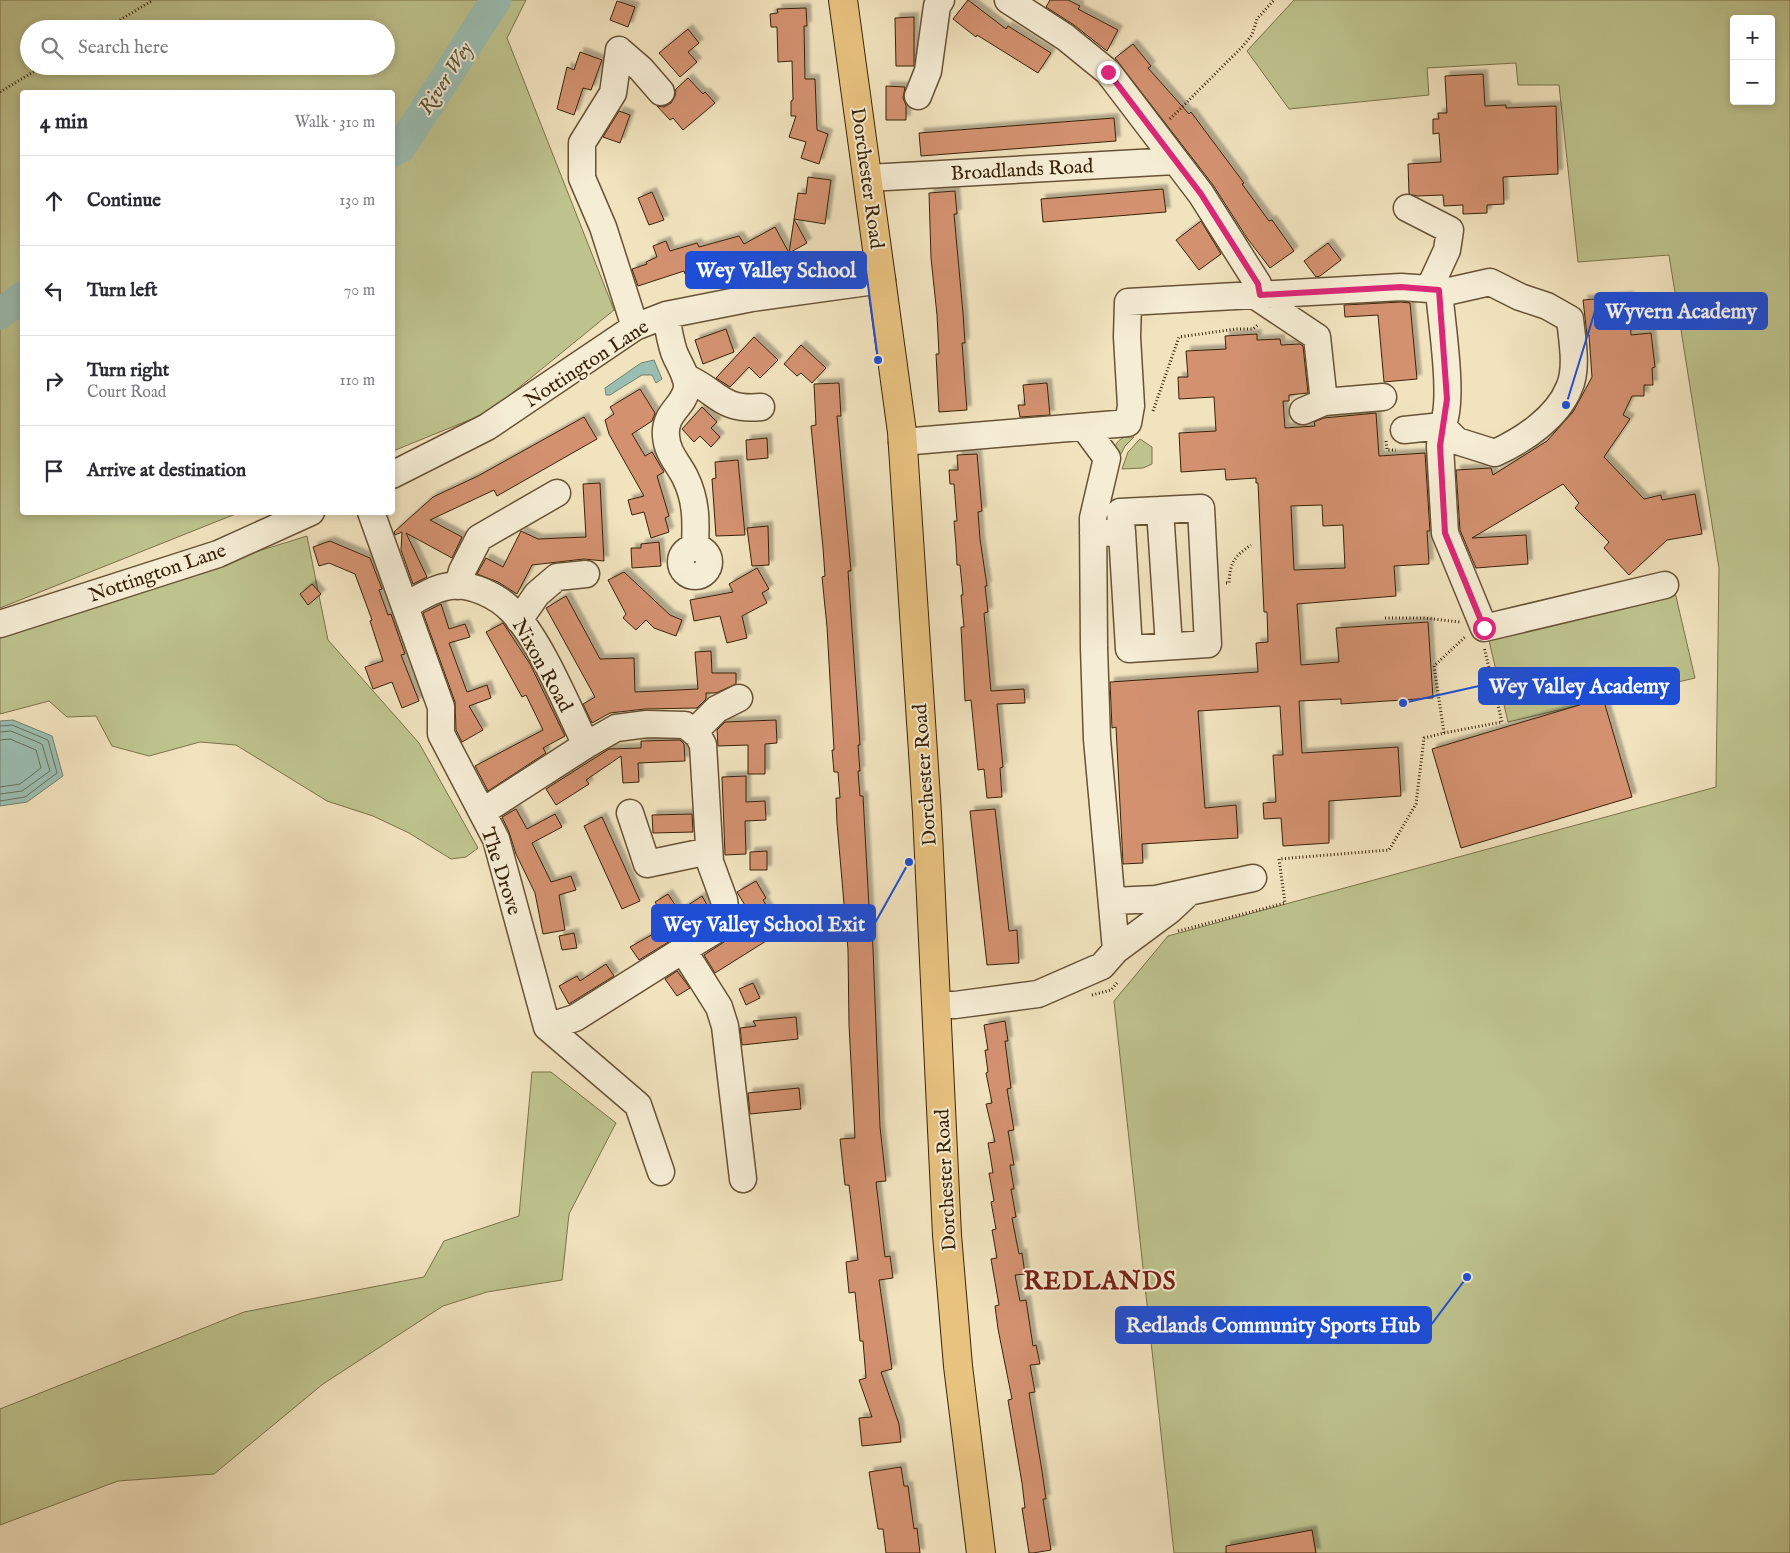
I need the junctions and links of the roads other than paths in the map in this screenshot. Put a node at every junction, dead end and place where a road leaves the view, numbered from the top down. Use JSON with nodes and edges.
{"nodes":[{"id":1,"x":843,"y":0,"type":"edge"},
{"id":2,"x":941,"y":0,"type":"edge"},
{"id":3,"x":1008,"y":0,"type":"edge"},
{"id":4,"x":661,"y":92,"type":"dead end"},
{"id":5,"x":918,"y":96,"type":"dead end"},
{"id":6,"x":1175,"y":161,"type":"junction"},
{"id":7,"x":868,"y":178,"type":"junction"},
{"id":8,"x":1407,"y":208,"type":"dead end"},
{"id":9,"x":882,"y":280,"type":"junction"},
{"id":10,"x":1439,"y":290,"type":"junction"},
{"id":11,"x":1261,"y":296,"type":"junction"},
{"id":12,"x":666,"y":315,"type":"junction"},
{"id":13,"x":635,"y":327,"type":"junction"},
{"id":14,"x":685,"y":377,"type":"junction"},
{"id":15,"x":1383,"y":396,"type":"dead end"},
{"id":16,"x":761,"y":407,"type":"dead end"},
{"id":17,"x":1084,"y":426,"type":"junction"},
{"id":18,"x":1442,"y":426,"type":"junction"},
{"id":19,"x":1399,"y":440,"type":"dead end"},
{"id":20,"x":902,"y":442,"type":"junction"},
{"id":21,"x":395,"y":473,"type":"edge"},
{"id":22,"x":558,"y":493,"type":"dead end"},
{"id":23,"x":1160,"y":510,"type":"junction"},
{"id":24,"x":304,"y":515,"type":"edge"},
{"id":25,"x":372,"y":515,"type":"edge"},
{"id":26,"x":1122,"y":532,"type":"junction"},
{"id":27,"x":1093,"y":533,"type":"junction"},
{"id":28,"x":695,"y":548,"type":"dead end"},
{"id":29,"x":586,"y":574,"type":"dead end"},
{"id":30,"x":1665,"y":585,"type":"dead end"},
{"id":31,"x":458,"y":586,"type":"junction"},
{"id":32,"x":405,"y":606,"type":"junction"},
{"id":33,"x":519,"y":620,"type":"junction"},
{"id":34,"x":0,"y":624,"type":"edge"},
{"id":35,"x":1169,"y":646,"type":"junction"},
{"id":36,"x":739,"y":698,"type":"dead end"},
{"id":37,"x":694,"y":732,"type":"junction"},
{"id":38,"x":586,"y":745,"type":"junction"},
{"id":39,"x":482,"y":812,"type":"junction"},
{"id":40,"x":630,"y":813,"type":"dead end"},
{"id":41,"x":709,"y":851,"type":"junction"},
{"id":42,"x":1253,"y":878,"type":"dead end"},
{"id":43,"x":1189,"y":892,"type":"junction"},
{"id":44,"x":1112,"y":901,"type":"junction"},
{"id":45,"x":683,"y":950,"type":"junction"},
{"id":46,"x":1116,"y":950,"type":"junction"},
{"id":47,"x":937,"y":1005,"type":"junction"},
{"id":48,"x":547,"y":1027,"type":"junction"},
{"id":49,"x":661,"y":1172,"type":"dead end"},
{"id":50,"x":743,"y":1179,"type":"dead end"},
{"id":51,"x":981,"y":1553,"type":"edge"}],
"edges":[{"from":1,"to":7,"type":"main road","name":"Dorchester Road"},
{"from":2,"to":5,"type":"street"},
{"from":3,"to":6,"type":"street"},
{"from":4,"to":13,"type":"street"},
{"from":6,"to":7,"type":"street","name":"Broadlands Road"},
{"from":6,"to":11,"type":"street"},
{"from":7,"to":9,"type":"main road","name":"Dorchester Road"},
{"from":8,"to":10,"type":"street"},
{"from":9,"to":12,"type":"street","name":"Nottington Lane"},
{"from":9,"to":20,"type":"main road","name":"Dorchester Road"},
{"from":10,"to":11,"type":"street"},
{"from":10,"to":18,"type":"street"},
{"from":10,"to":18,"type":"street"},
{"from":11,"to":15,"type":"street"},
{"from":11,"to":17,"type":"street"},
{"from":12,"to":13,"type":"street","name":"Nottington Lane"},
{"from":12,"to":14,"type":"street"},
{"from":13,"to":21,"type":"street","name":"Nottington Lane"},
{"from":14,"to":16,"type":"street"},
{"from":14,"to":28,"type":"street"},
{"from":17,"to":20,"type":"street"},
{"from":17,"to":27,"type":"street"},
{"from":18,"to":19,"type":"street"},
{"from":18,"to":30,"type":"street"},
{"from":20,"to":47,"type":"main road","name":"Dorchester Road"},
{"from":22,"to":31,"type":"street"},
{"from":23,"to":26,"type":"street"},
{"from":23,"to":35,"type":"street"},
{"from":23,"to":35,"type":"street"},
{"from":24,"to":34,"type":"street","name":"Nottington Lane"},
{"from":25,"to":32,"type":"street","name":"The Drove"},
{"from":26,"to":27,"type":"street"},
{"from":26,"to":35,"type":"street"},
{"from":27,"to":44,"type":"street"},
{"from":29,"to":33,"type":"street"},
{"from":31,"to":32,"type":"street","name":"Nixon Road"},
{"from":31,"to":33,"type":"street","name":"Nixon Road"},
{"from":32,"to":39,"type":"street","name":"The Drove"},
{"from":33,"to":38,"type":"street","name":"Nixon Road"},
{"from":36,"to":37,"type":"street"},
{"from":37,"to":38,"type":"street"},
{"from":37,"to":41,"type":"street"},
{"from":38,"to":39,"type":"street"},
{"from":39,"to":48,"type":"street","name":"The Drove"},
{"from":40,"to":41,"type":"street"},
{"from":41,"to":45,"type":"street"},
{"from":42,"to":43,"type":"street"},
{"from":43,"to":44,"type":"street"},
{"from":43,"to":46,"type":"street"},
{"from":44,"to":46,"type":"street"},
{"from":45,"to":48,"type":"street"},
{"from":45,"to":50,"type":"street"},
{"from":46,"to":47,"type":"street"},
{"from":47,"to":51,"type":"main road","name":"Dorchester Road"},
{"from":48,"to":49,"type":"street"}]}
